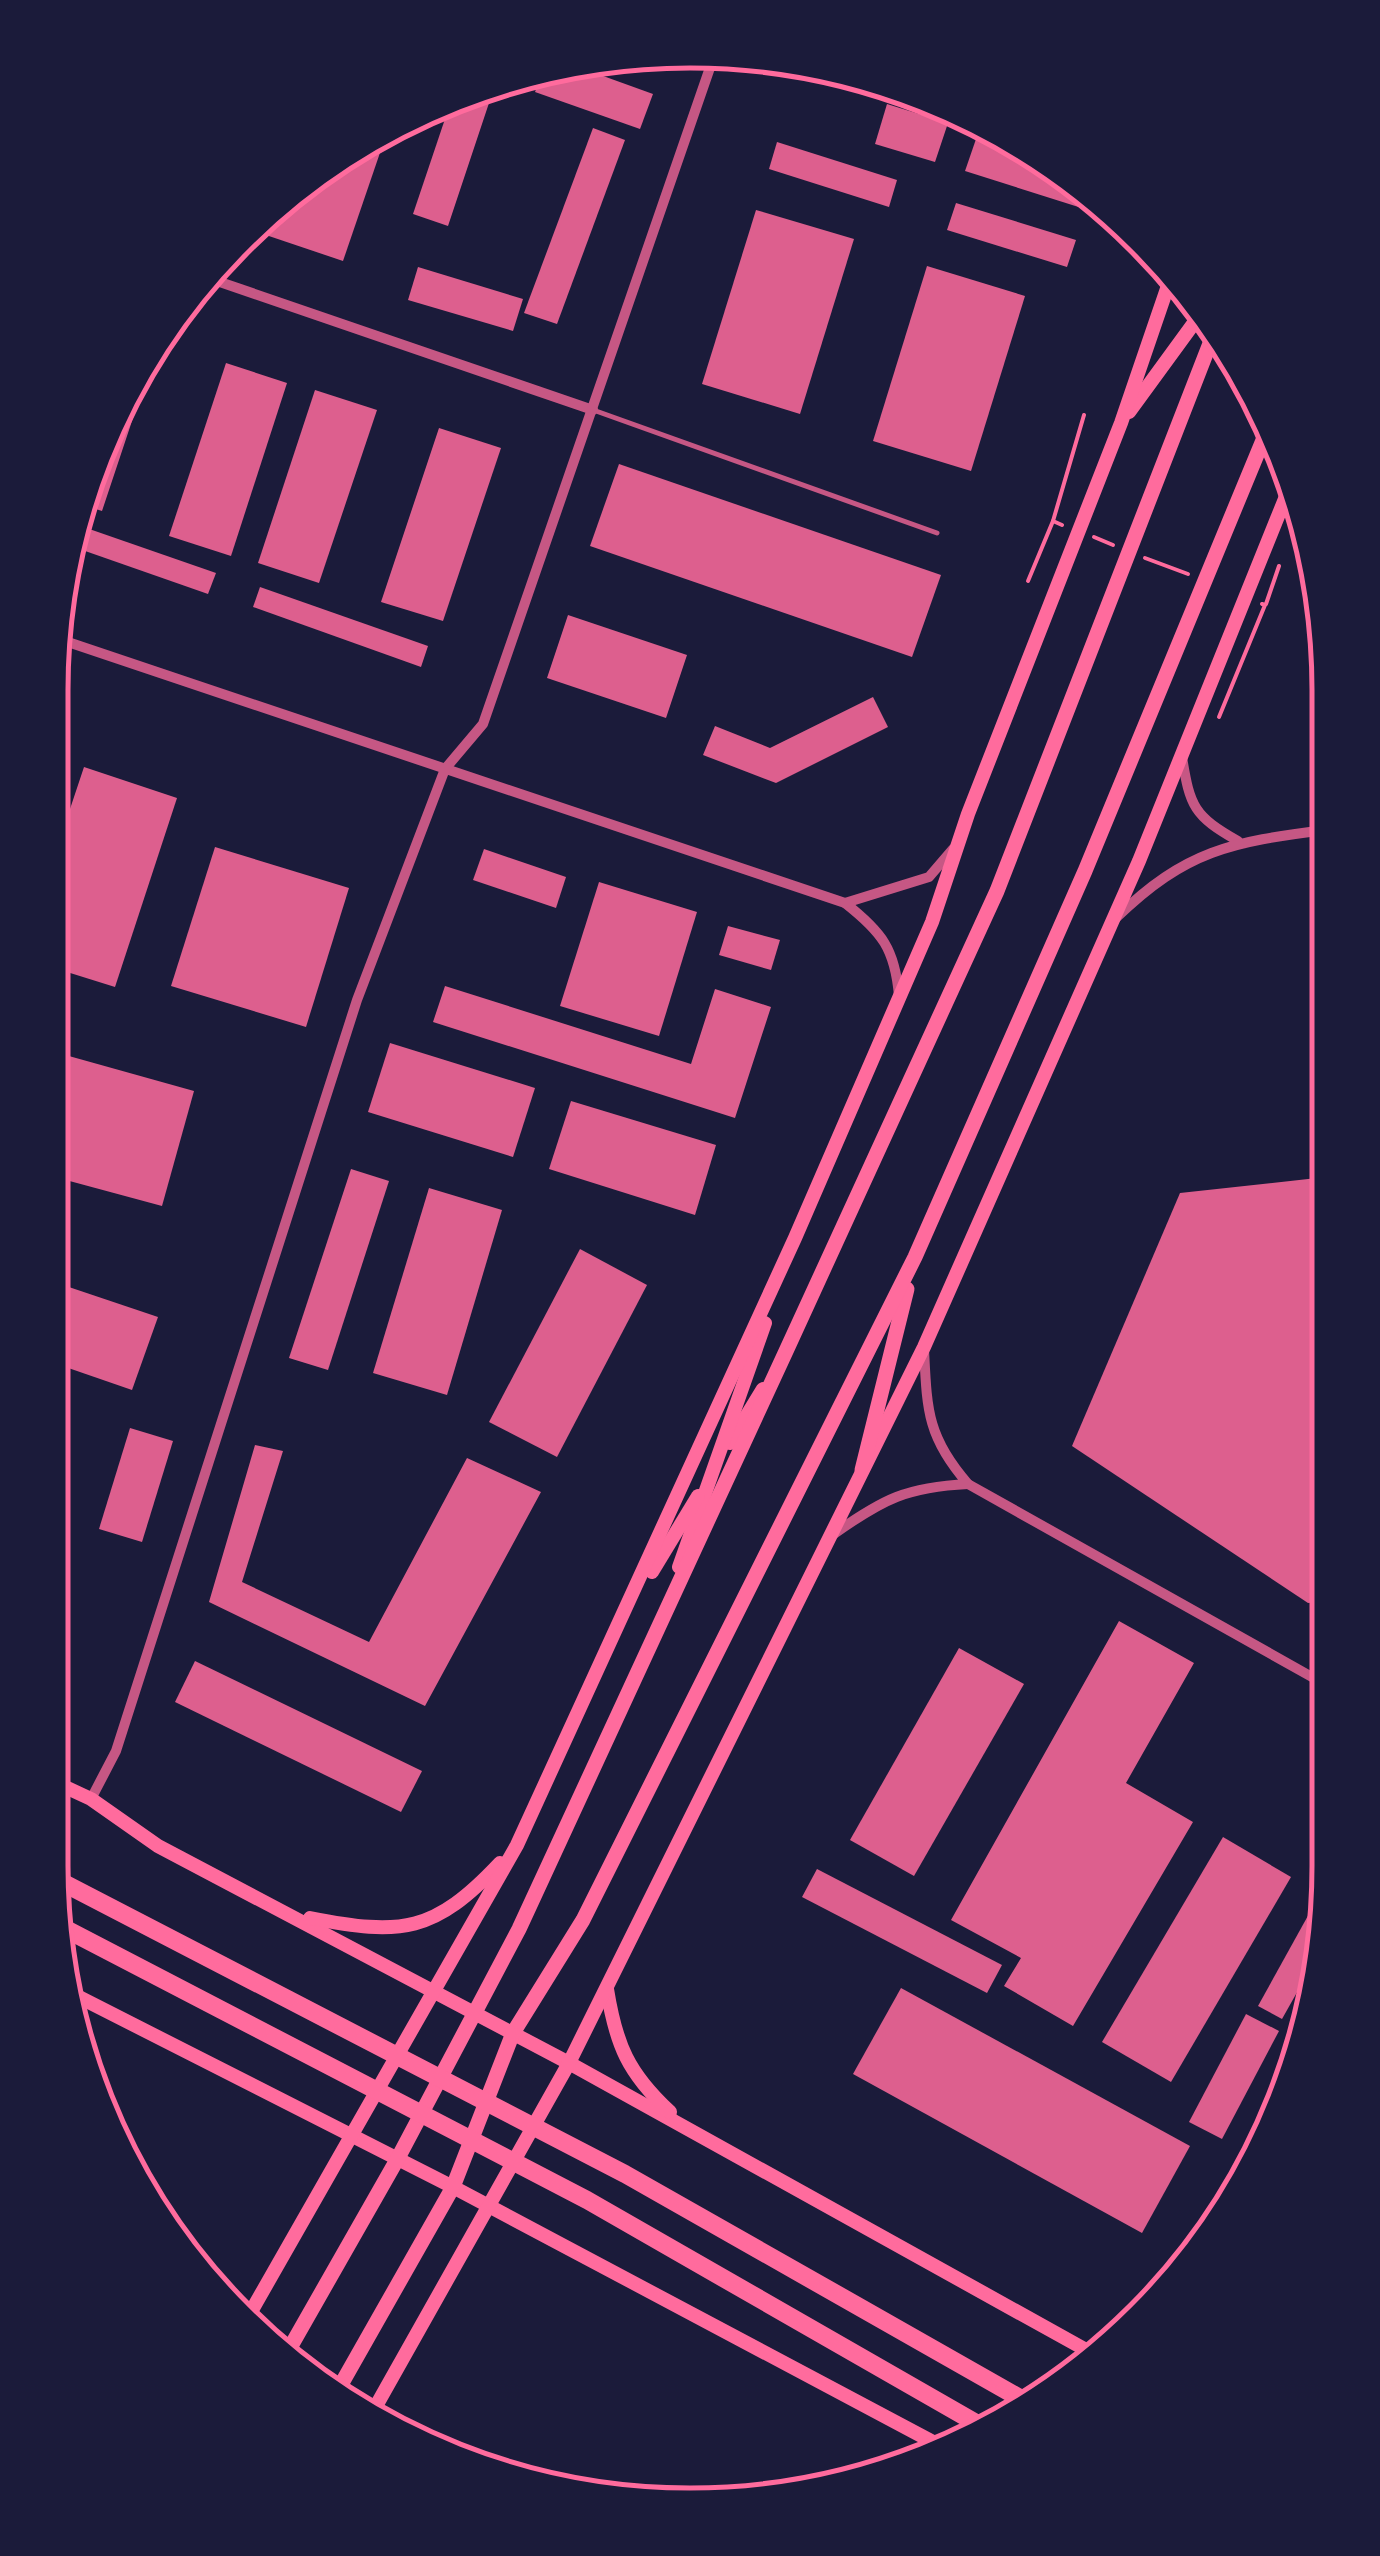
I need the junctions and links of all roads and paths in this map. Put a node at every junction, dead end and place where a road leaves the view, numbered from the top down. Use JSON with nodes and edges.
{"nodes":[{"id":1,"x":710,"y":68,"type":"edge"},
{"id":2,"x":220,"y":282,"type":"edge"},
{"id":3,"x":1166,"y":290,"type":"edge"},
{"id":4,"x":1193,"y":324,"type":"edge"},
{"id":5,"x":1209,"y":346,"type":"edge"},
{"id":6,"x":593,"y":410,"type":"junction"},
{"id":7,"x":1084,"y":414,"type":"dead end"},
{"id":8,"x":1120,"y":423,"type":"junction"},
{"id":9,"x":1261,"y":444,"type":"edge"},
{"id":10,"x":1283,"y":503,"type":"edge"},
{"id":11,"x":1053,"y":521,"type":"junction"},
{"id":12,"x":1071,"y":528,"type":"dead end"},
{"id":13,"x":937,"y":534,"type":"dead end"},
{"id":14,"x":1088,"y":535,"type":"dead end"},
{"id":15,"x":1124,"y":549,"type":"dead end"},
{"id":16,"x":1284,"y":552,"type":"dead end"},
{"id":17,"x":1142,"y":556,"type":"dead end"},
{"id":18,"x":1194,"y":577,"type":"dead end"},
{"id":19,"x":1028,"y":582,"type":"dead end"},
{"id":20,"x":1248,"y":598,"type":"dead end"},
{"id":21,"x":1265,"y":605,"type":"junction"},
{"id":22,"x":70,"y":643,"type":"edge"},
{"id":23,"x":1219,"y":718,"type":"dead end"},
{"id":24,"x":1182,"y":756,"type":"junction"},
{"id":25,"x":445,"y":769,"type":"junction"},
{"id":26,"x":1312,"y":832,"type":"edge"},
{"id":27,"x":1238,"y":841,"type":"junction"},
{"id":28,"x":958,"y":843,"type":"junction"},
{"id":29,"x":845,"y":903,"type":"junction"},
{"id":30,"x":1112,"y":922,"type":"junction"},
{"id":31,"x":899,"y":1000,"type":"junction"},
{"id":32,"x":795,"y":1238,"type":"junction"},
{"id":33,"x":915,"y":1257,"type":"junction"},
{"id":34,"x":924,"y":1347,"type":"junction"},
{"id":35,"x":787,"y":1349,"type":"junction"},
{"id":36,"x":714,"y":1470,"type":"junction"},
{"id":37,"x":862,"y":1470,"type":"junction"},
{"id":38,"x":968,"y":1484,"type":"junction"},
{"id":39,"x":834,"y":1534,"type":"junction"},
{"id":40,"x":659,"y":1626,"type":"junction"},
{"id":41,"x":605,"y":1650,"type":"junction"},
{"id":42,"x":1312,"y":1677,"type":"edge"},
{"id":43,"x":68,"y":1789,"type":"edge"},
{"id":44,"x":90,"y":1799,"type":"junction"},
{"id":45,"x":517,"y":1844,"type":"junction"},
{"id":46,"x":68,"y":1886,"type":"edge"},
{"id":47,"x":296,"y":1915,"type":"junction"},
{"id":48,"x":71,"y":1932,"type":"edge"},
{"id":49,"x":606,"y":1988,"type":"junction"},
{"id":50,"x":433,"y":1991,"type":"junction"},
{"id":51,"x":82,"y":1998,"type":"edge"},
{"id":52,"x":474,"y":2012,"type":"junction"},
{"id":53,"x":513,"y":2033,"type":"junction"},
{"id":54,"x":569,"y":2063,"type":"junction"},
{"id":55,"x":686,"y":2126,"type":"junction"},
{"id":56,"x":351,"y":2134,"type":"junction"},
{"id":57,"x":398,"y":2158,"type":"junction"},
{"id":58,"x":453,"y":2186,"type":"junction"},
{"id":59,"x":489,"y":2206,"type":"junction"},
{"id":60,"x":253,"y":2309,"type":"edge"},
{"id":61,"x":291,"y":2344,"type":"edge"},
{"id":62,"x":1083,"y":2348,"type":"edge"},
{"id":63,"x":342,"y":2383,"type":"edge"},
{"id":64,"x":1016,"y":2396,"type":"edge"},
{"id":65,"x":377,"y":2404,"type":"edge"},
{"id":66,"x":972,"y":2420,"type":"edge"},
{"id":67,"x":930,"y":2440,"type":"edge"}],
"edges":[{"from":1,"to":6,"type":"street"},
{"from":2,"to":6,"type":"street"},
{"from":3,"to":8,"type":"main road"},
{"from":4,"to":8,"type":"main road"},
{"from":5,"to":35,"type":"main road"},
{"from":6,"to":13,"type":"lane"},
{"from":6,"to":25,"type":"street"},
{"from":7,"to":11,"type":"path"},
{"from":8,"to":28,"type":"main road"},
{"from":9,"to":33,"type":"main road"},
{"from":10,"to":24,"type":"main road"},
{"from":11,"to":12,"type":"path"},
{"from":11,"to":19,"type":"path"},
{"from":14,"to":15,"type":"path"},
{"from":16,"to":21,"type":"path"},
{"from":17,"to":18,"type":"path"},
{"from":20,"to":21,"type":"path"},
{"from":21,"to":23,"type":"path"},
{"from":22,"to":25,"type":"street"},
{"from":24,"to":27,"type":"street"},
{"from":24,"to":30,"type":"main road"},
{"from":25,"to":29,"type":"street"},
{"from":25,"to":44,"type":"street"},
{"from":26,"to":27,"type":"street"},
{"from":27,"to":30,"type":"street"},
{"from":28,"to":29,"type":"street"},
{"from":28,"to":31,"type":"main road"},
{"from":29,"to":31,"type":"street"},
{"from":30,"to":34,"type":"main road"},
{"from":31,"to":32,"type":"main road"},
{"from":32,"to":36,"type":"main road"},
{"from":32,"to":41,"type":"main road"},
{"from":33,"to":37,"type":"main road"},
{"from":33,"to":53,"type":"main road"},
{"from":34,"to":37,"type":"main road"},
{"from":34,"to":38,"type":"street"},
{"from":35,"to":36,"type":"main road"},
{"from":35,"to":40,"type":"main road"},
{"from":36,"to":40,"type":"main road"},
{"from":36,"to":41,"type":"main road"},
{"from":37,"to":39,"type":"main road"},
{"from":38,"to":39,"type":"street"},
{"from":38,"to":42,"type":"street"},
{"from":39,"to":49,"type":"main road"},
{"from":40,"to":52,"type":"main road"},
{"from":41,"to":45,"type":"main road"},
{"from":43,"to":44,"type":"main road"},
{"from":44,"to":47,"type":"main road"},
{"from":45,"to":47,"type":"main road"},
{"from":45,"to":50,"type":"main road"},
{"from":46,"to":64,"type":"highway"},
{"from":47,"to":50,"type":"main road"},
{"from":48,"to":66,"type":"highway"},
{"from":49,"to":54,"type":"main road"},
{"from":49,"to":55,"type":"main road"},
{"from":50,"to":52,"type":"main road"},
{"from":50,"to":56,"type":"main road"},
{"from":51,"to":56,"type":"main road"},
{"from":52,"to":53,"type":"main road"},
{"from":52,"to":57,"type":"main road"},
{"from":53,"to":54,"type":"main road"},
{"from":53,"to":58,"type":"main road"},
{"from":54,"to":55,"type":"main road"},
{"from":54,"to":59,"type":"main road"},
{"from":55,"to":62,"type":"main road"},
{"from":56,"to":57,"type":"main road"},
{"from":56,"to":60,"type":"main road"},
{"from":57,"to":58,"type":"main road"},
{"from":57,"to":61,"type":"main road"},
{"from":58,"to":59,"type":"main road"},
{"from":58,"to":63,"type":"main road"},
{"from":59,"to":65,"type":"main road"},
{"from":59,"to":67,"type":"main road"}]}
